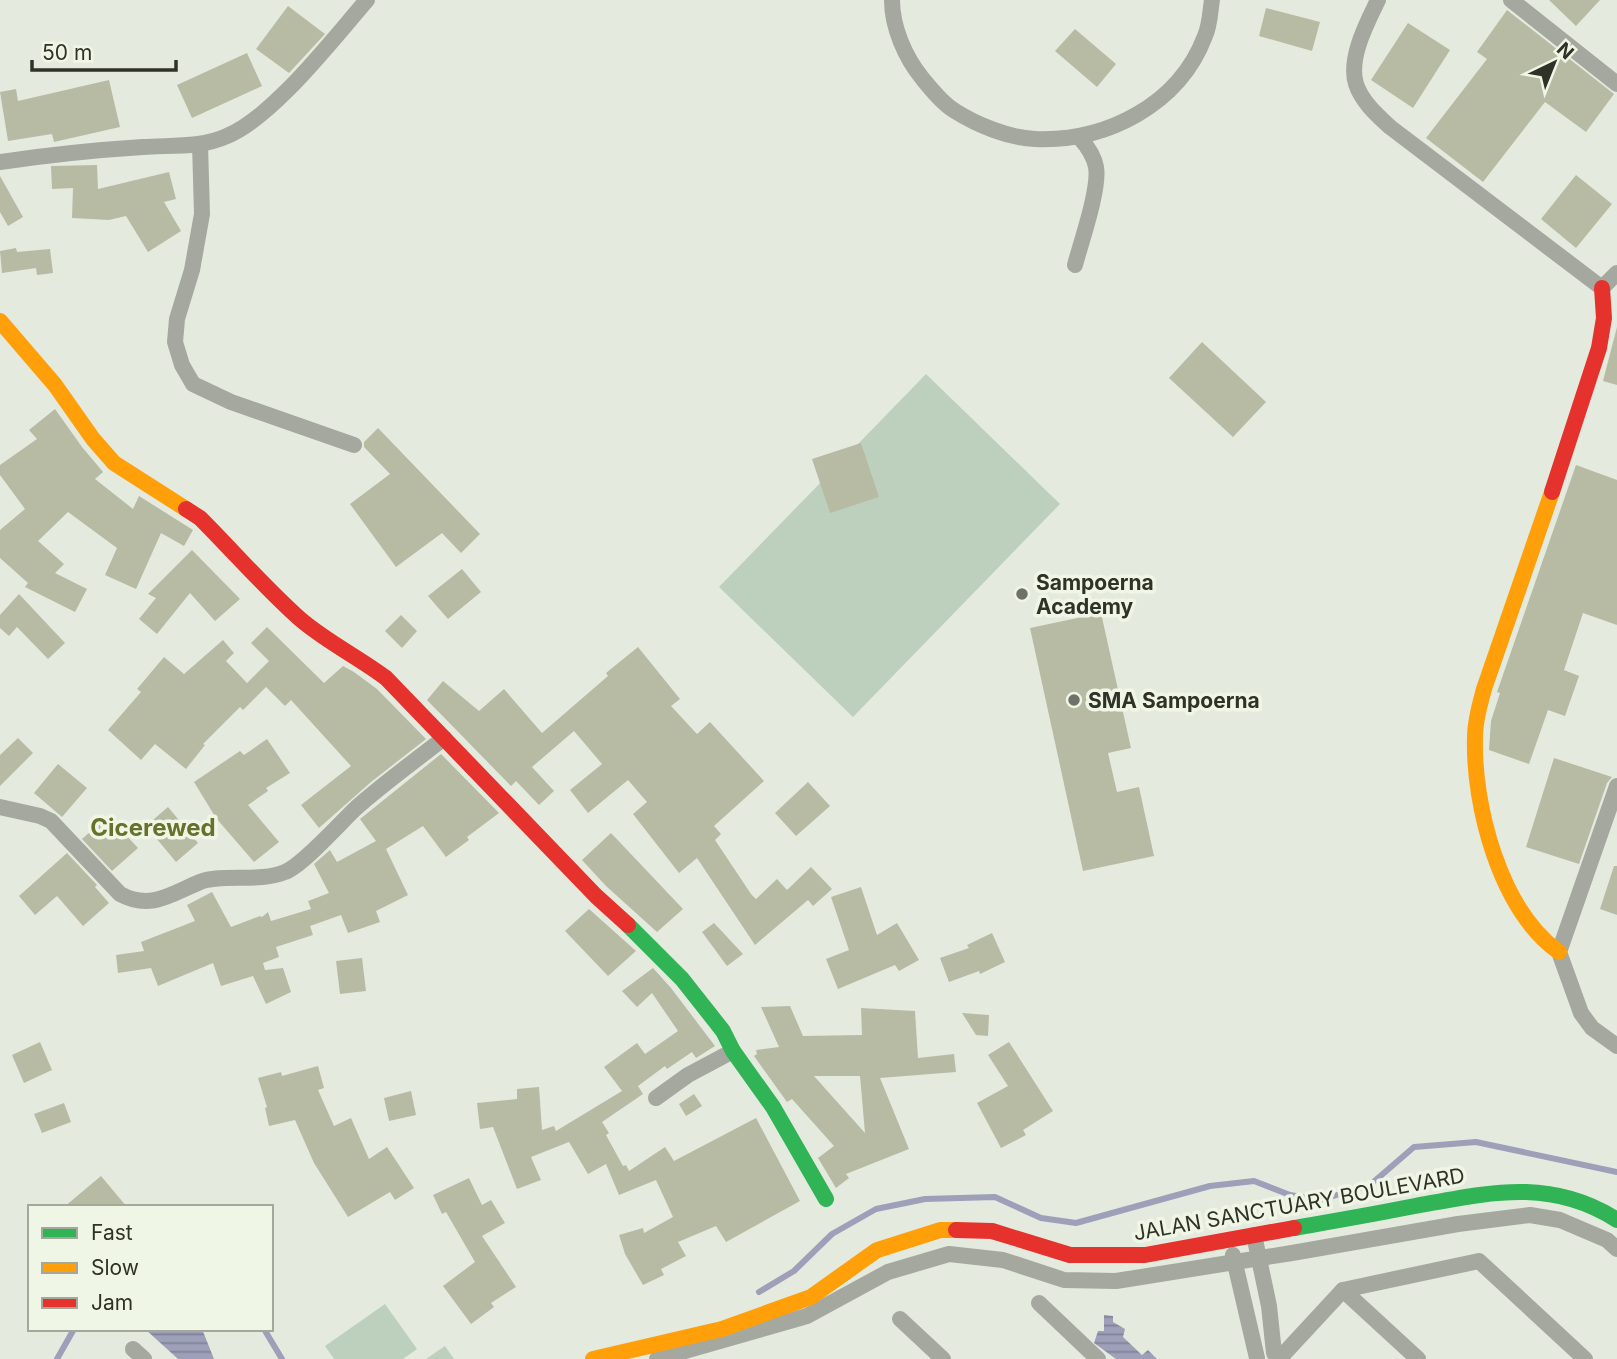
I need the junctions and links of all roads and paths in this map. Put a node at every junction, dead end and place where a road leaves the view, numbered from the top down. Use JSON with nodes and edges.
{"nodes":[{"id":1,"x":367,"y":0,"type":"edge"},
{"id":2,"x":892,"y":0,"type":"edge"},
{"id":3,"x":1212,"y":0,"type":"edge"},
{"id":4,"x":1378,"y":0,"type":"edge"},
{"id":5,"x":1511,"y":0,"type":"edge"},
{"id":6,"x":1617,"y":84,"type":"edge"},
{"id":7,"x":1080,"y":138,"type":"junction"},
{"id":8,"x":200,"y":144,"type":"junction"},
{"id":9,"x":0,"y":162,"type":"edge"},
{"id":10,"x":1075,"y":265,"type":"dead end"},
{"id":11,"x":1617,"y":273,"type":"edge"},
{"id":12,"x":1602,"y":288,"type":"junction"},
{"id":13,"x":0,"y":321,"type":"edge"},
{"id":14,"x":354,"y":445,"type":"dead end"},
{"id":15,"x":444,"y":738,"type":"junction"},
{"id":16,"x":1617,"y":786,"type":"edge"},
{"id":17,"x":0,"y":807,"type":"edge"},
{"id":18,"x":1559,"y":952,"type":"junction"},
{"id":19,"x":1617,"y":1046,"type":"edge"},
{"id":20,"x":733,"y":1051,"type":"junction"},
{"id":21,"x":656,"y":1098,"type":"dead end"},
{"id":22,"x":826,"y":1199,"type":"dead end"},
{"id":23,"x":1617,"y":1220,"type":"edge"},
{"id":24,"x":1254,"y":1235,"type":"junction"},
{"id":25,"x":1229,"y":1238,"type":"junction"},
{"id":26,"x":1617,"y":1249,"type":"edge"},
{"id":27,"x":1259,"y":1258,"type":"junction"},
{"id":28,"x":1234,"y":1262,"type":"junction"},
{"id":29,"x":1342,"y":1290,"type":"junction"},
{"id":30,"x":1039,"y":1303,"type":"dead end"},
{"id":31,"x":900,"y":1319,"type":"dead end"},
{"id":32,"x":1279,"y":1357,"type":"edge"},
{"id":33,"x":1256,"y":1358,"type":"edge"},
{"id":34,"x":593,"y":1359,"type":"edge"},
{"id":35,"x":657,"y":1359,"type":"edge"},
{"id":36,"x":943,"y":1359,"type":"edge"},
{"id":37,"x":1098,"y":1359,"type":"edge"},
{"id":38,"x":1418,"y":1359,"type":"edge"},
{"id":39,"x":1584,"y":1359,"type":"edge"}],
"edges":[{"from":1,"to":8,"type":"street"},
{"from":2,"to":7,"type":"street"},
{"from":3,"to":7,"type":"street"},
{"from":4,"to":12,"type":"street"},
{"from":5,"to":6,"type":"street"},
{"from":7,"to":10,"type":"street"},
{"from":8,"to":9,"type":"street"},
{"from":8,"to":14,"type":"street"},
{"from":11,"to":12,"type":"street"},
{"from":12,"to":18,"type":"street"},
{"from":13,"to":15,"type":"street"},
{"from":15,"to":17,"type":"street"},
{"from":15,"to":20,"type":"street"},
{"from":16,"to":18,"type":"street"},
{"from":18,"to":19,"type":"street"},
{"from":20,"to":21,"type":"street"},
{"from":20,"to":22,"type":"street"},
{"from":23,"to":24,"type":"street","name":"JALAN SANCTUARY BOULEVARD"},
{"from":24,"to":25,"type":"street","name":"JALAN SANCTUARY BOULEVARD"},
{"from":24,"to":27,"type":"street"},
{"from":25,"to":28,"type":"street"},
{"from":25,"to":34,"type":"street","name":"JALAN SANCTUARY BOULEVARD"},
{"from":26,"to":27,"type":"street"},
{"from":27,"to":28,"type":"street"},
{"from":27,"to":32,"type":"street"},
{"from":28,"to":33,"type":"street"},
{"from":28,"to":35,"type":"street"},
{"from":29,"to":32,"type":"street"},
{"from":29,"to":38,"type":"street"},
{"from":29,"to":39,"type":"street"},
{"from":30,"to":37,"type":"street"},
{"from":31,"to":36,"type":"street"},
{"from":32,"to":33,"type":"street"}]}
